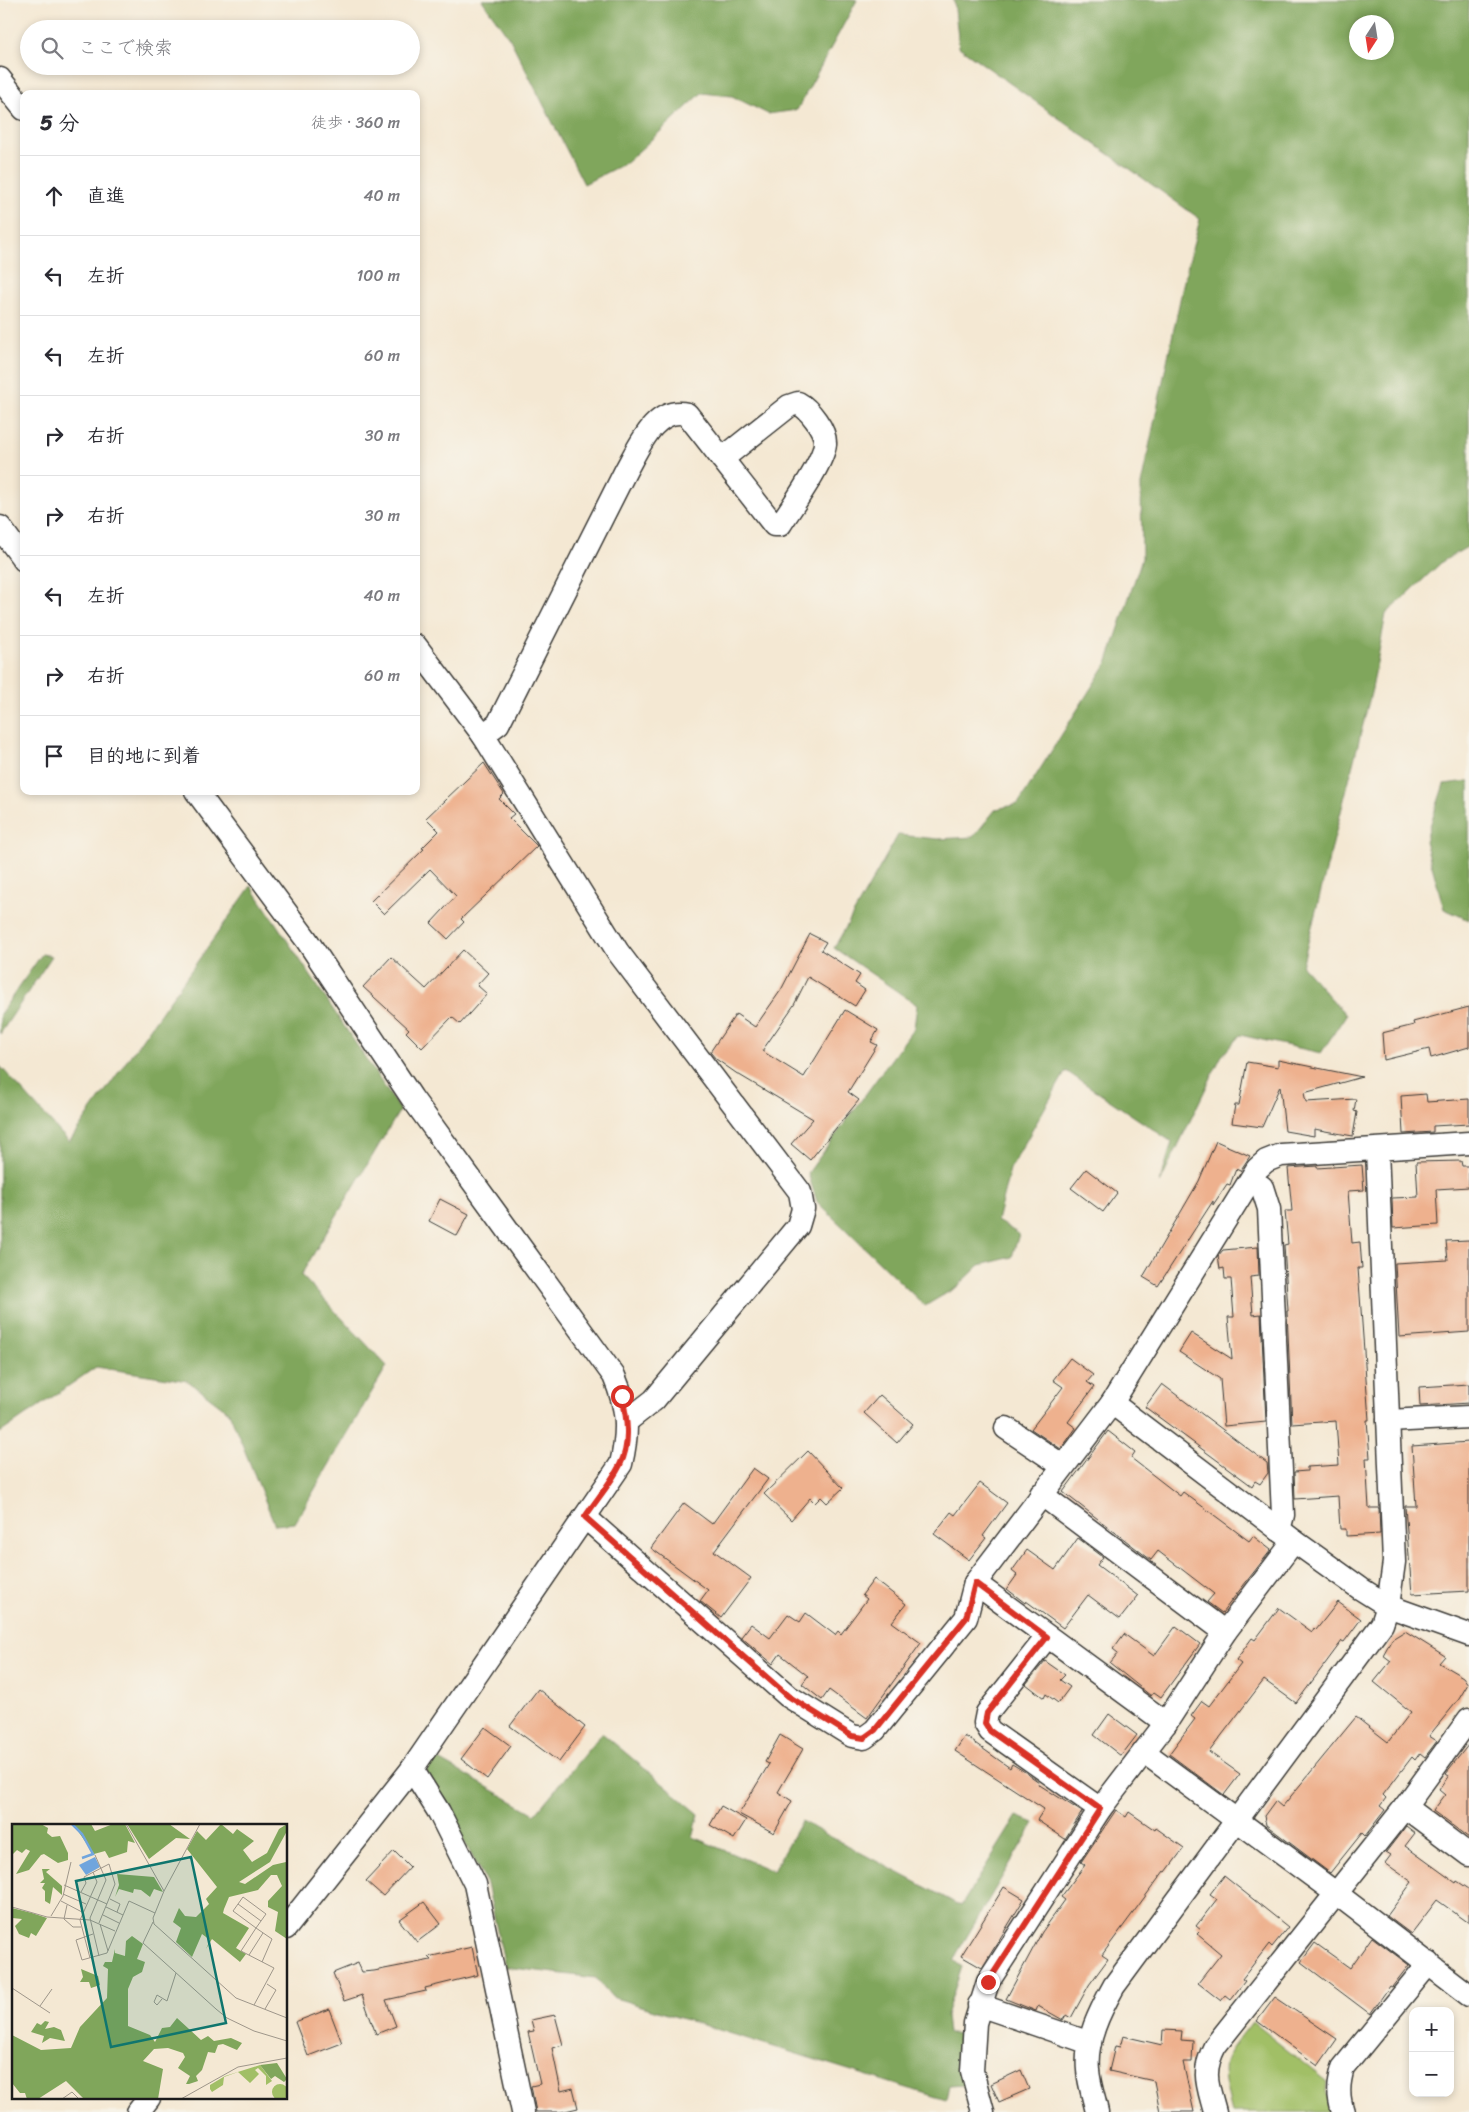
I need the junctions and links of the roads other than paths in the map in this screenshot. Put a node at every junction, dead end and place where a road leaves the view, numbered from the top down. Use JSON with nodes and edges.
{"nodes":[{"id":1,"x":0,"y":79,"type":"edge"},
{"id":2,"x":20,"y":104,"type":"edge"},
{"id":3,"x":722,"y":459,"type":"junction"},
{"id":4,"x":0,"y":527,"type":"edge"},
{"id":5,"x":20,"y":554,"type":"edge"},
{"id":6,"x":420,"y":651,"type":"edge"},
{"id":7,"x":483,"y":735,"type":"junction"},
{"id":8,"x":199,"y":795,"type":"edge"},
{"id":9,"x":1469,"y":1143,"type":"edge"},
{"id":10,"x":1377,"y":1150,"type":"junction"},
{"id":11,"x":1251,"y":1180,"type":"junction"},
{"id":12,"x":1112,"y":1403,"type":"junction"},
{"id":13,"x":1469,"y":1417,"type":"edge"},
{"id":14,"x":1388,"y":1420,"type":"junction"},
{"id":15,"x":627,"y":1421,"type":"junction"},
{"id":16,"x":1006,"y":1428,"type":"dead end"},
{"id":17,"x":1063,"y":1466,"type":"junction"},
{"id":18,"x":1042,"y":1494,"type":"junction"},
{"id":19,"x":585,"y":1517,"type":"junction"},
{"id":20,"x":1287,"y":1536,"type":"junction"},
{"id":21,"x":975,"y":1583,"type":"junction"},
{"id":22,"x":1388,"y":1606,"type":"junction"},
{"id":23,"x":1225,"y":1632,"type":"junction"},
{"id":24,"x":1469,"y":1635,"type":"edge"},
{"id":25,"x":1047,"y":1637,"type":"junction"},
{"id":26,"x":1166,"y":1723,"type":"junction"},
{"id":27,"x":1468,"y":1723,"type":"edge"},
{"id":28,"x":1144,"y":1752,"type":"junction"},
{"id":29,"x":412,"y":1769,"type":"junction"},
{"id":30,"x":1405,"y":1807,"type":"junction"},
{"id":31,"x":1100,"y":1809,"type":"junction"},
{"id":32,"x":1238,"y":1821,"type":"junction"},
{"id":33,"x":1469,"y":1855,"type":"edge"},
{"id":34,"x":1337,"y":1894,"type":"junction"},
{"id":35,"x":288,"y":1925,"type":"edge"},
{"id":36,"x":1429,"y":1963,"type":"junction"},
{"id":37,"x":1469,"y":1994,"type":"edge"},
{"id":38,"x":979,"y":2005,"type":"junction"},
{"id":39,"x":1090,"y":2043,"type":"junction"},
{"id":40,"x":147,"y":2100,"type":"edge"},
{"id":41,"x":138,"y":2112,"type":"edge"},
{"id":42,"x":523,"y":2112,"type":"edge"},
{"id":43,"x":983,"y":2112,"type":"edge"},
{"id":44,"x":1097,"y":2112,"type":"edge"},
{"id":45,"x":1215,"y":2112,"type":"edge"},
{"id":46,"x":1343,"y":2112,"type":"edge"}],
"edges":[{"from":1,"to":2,"type":"street"},
{"from":3,"to":3,"type":"street"},
{"from":3,"to":7,"type":"street"},
{"from":4,"to":5,"type":"street"},
{"from":6,"to":7,"type":"street"},
{"from":7,"to":15,"type":"street"},
{"from":8,"to":15,"type":"street"},
{"from":9,"to":10,"type":"street"},
{"from":10,"to":11,"type":"street"},
{"from":10,"to":14,"type":"street"},
{"from":11,"to":12,"type":"street"},
{"from":11,"to":20,"type":"street"},
{"from":12,"to":17,"type":"street"},
{"from":12,"to":20,"type":"street"},
{"from":13,"to":14,"type":"street"},
{"from":14,"to":22,"type":"street"},
{"from":15,"to":19,"type":"street"},
{"from":16,"to":17,"type":"street"},
{"from":17,"to":18,"type":"street"},
{"from":18,"to":21,"type":"street"},
{"from":18,"to":23,"type":"street"},
{"from":19,"to":21,"type":"street"},
{"from":19,"to":29,"type":"street"},
{"from":20,"to":22,"type":"street"},
{"from":20,"to":23,"type":"street"},
{"from":21,"to":25,"type":"street"},
{"from":22,"to":24,"type":"street"},
{"from":22,"to":32,"type":"street"},
{"from":23,"to":26,"type":"street"},
{"from":25,"to":26,"type":"street"},
{"from":25,"to":31,"type":"street"},
{"from":26,"to":28,"type":"street"},
{"from":27,"to":30,"type":"street"},
{"from":28,"to":31,"type":"street"},
{"from":28,"to":32,"type":"street"},
{"from":29,"to":35,"type":"street"},
{"from":29,"to":42,"type":"street"},
{"from":30,"to":33,"type":"street"},
{"from":30,"to":34,"type":"street"},
{"from":31,"to":38,"type":"street"},
{"from":32,"to":34,"type":"street"},
{"from":32,"to":39,"type":"street"},
{"from":34,"to":36,"type":"street"},
{"from":34,"to":45,"type":"street"},
{"from":36,"to":37,"type":"street"},
{"from":36,"to":46,"type":"street"},
{"from":38,"to":39,"type":"street"},
{"from":38,"to":43,"type":"street"},
{"from":39,"to":44,"type":"street"},
{"from":40,"to":41,"type":"street"}]}
